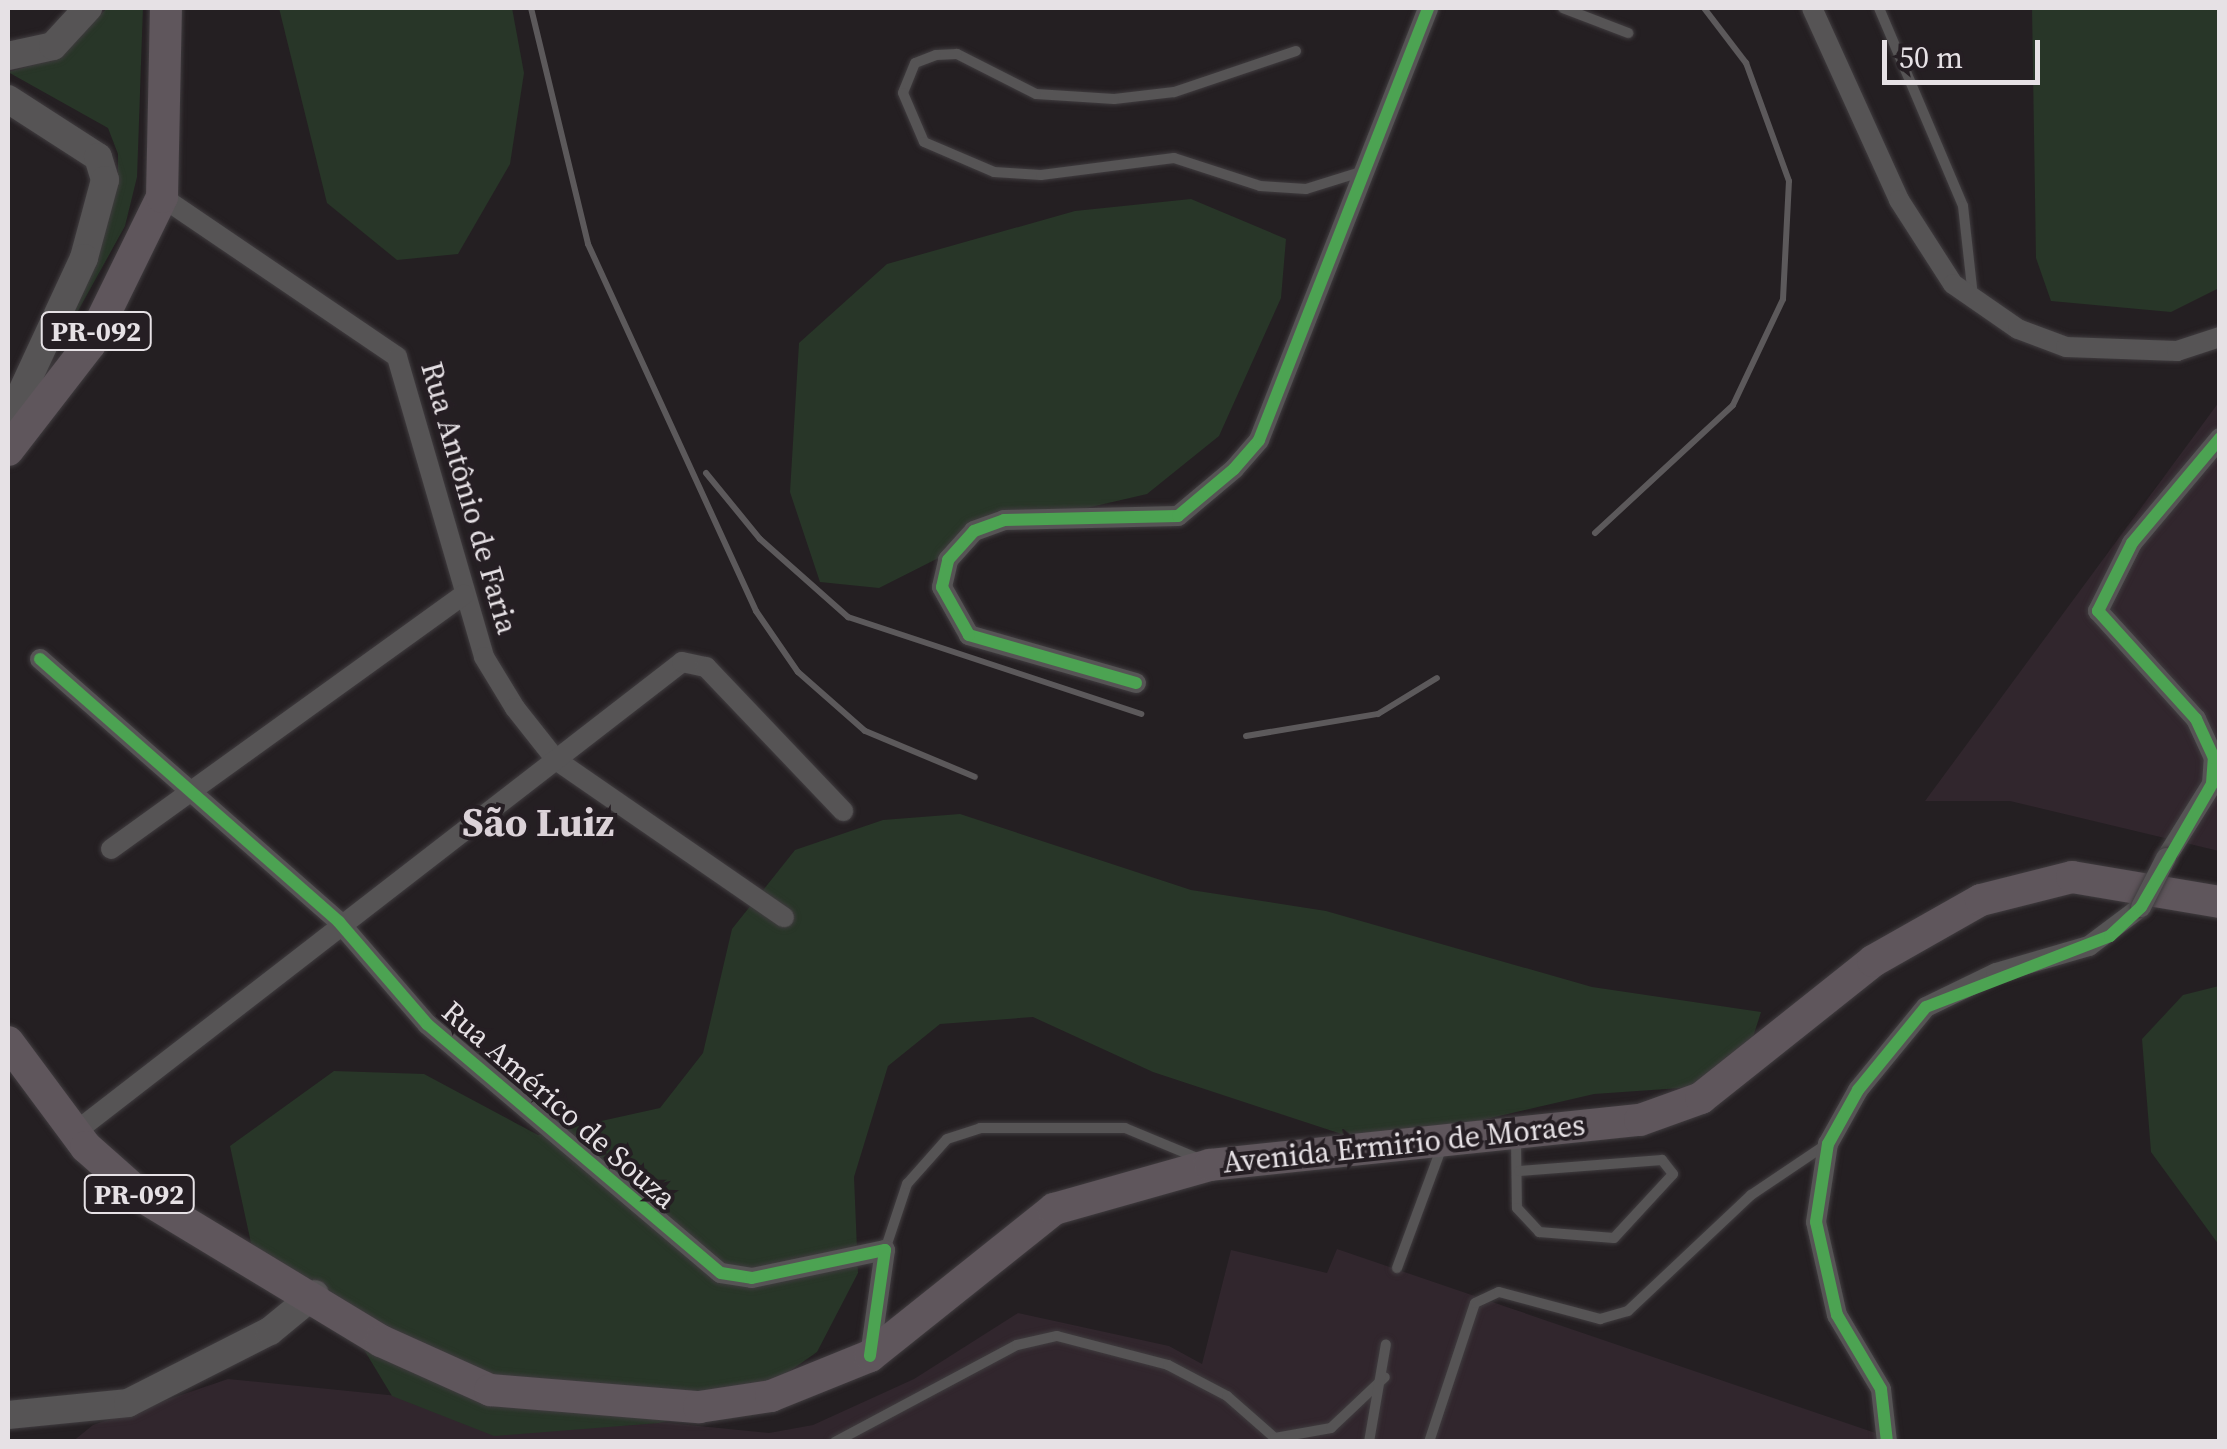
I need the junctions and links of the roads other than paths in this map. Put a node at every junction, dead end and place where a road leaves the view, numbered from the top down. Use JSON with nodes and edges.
{"nodes":[{"id":1,"x":88,"y":8,"type":"edge"},
{"id":2,"x":166,"y":8,"type":"edge"},
{"id":3,"x":1428,"y":8,"type":"edge"},
{"id":4,"x":1563,"y":8,"type":"edge"},
{"id":5,"x":1812,"y":8,"type":"edge"},
{"id":6,"x":1879,"y":8,"type":"edge"},
{"id":7,"x":1628,"y":34,"type":"dead end"},
{"id":8,"x":1296,"y":51,"type":"dead end"},
{"id":9,"x":8,"y":56,"type":"edge"},
{"id":10,"x":8,"y":99,"type":"edge"},
{"id":11,"x":1357,"y":173,"type":"junction"},
{"id":12,"x":162,"y":197,"type":"junction"},
{"id":13,"x":1974,"y":298,"type":"junction"},
{"id":14,"x":2220,"y":337,"type":"edge"},
{"id":15,"x":8,"y":422,"type":"edge"},
{"id":16,"x":2220,"y":438,"type":"edge"},
{"id":17,"x":8,"y":450,"type":"edge"},
{"id":18,"x":464,"y":594,"type":"junction"},
{"id":19,"x":40,"y":659,"type":"dead end"},
{"id":20,"x":1136,"y":682,"type":"dead end"},
{"id":21,"x":556,"y":760,"type":"junction"},
{"id":22,"x":189,"y":788,"type":"junction"},
{"id":23,"x":843,"y":812,"type":"dead end"},
{"id":24,"x":112,"y":850,"type":"dead end"},
{"id":25,"x":2220,"y":902,"type":"edge"},
{"id":26,"x":784,"y":917,"type":"dead end"},
{"id":27,"x":340,"y":922,"type":"junction"},
{"id":28,"x":8,"y":1042,"type":"edge"},
{"id":29,"x":1515,"y":1129,"type":"junction"},
{"id":30,"x":74,"y":1133,"type":"junction"},
{"id":31,"x":1447,"y":1134,"type":"junction"},
{"id":32,"x":1828,"y":1144,"type":"junction"},
{"id":33,"x":1210,"y":1165,"type":"junction"},
{"id":34,"x":1519,"y":1170,"type":"junction"},
{"id":35,"x":885,"y":1250,"type":"junction"},
{"id":36,"x":1397,"y":1268,"type":"dead end"},
{"id":37,"x":315,"y":1294,"type":"junction"},
{"id":38,"x":1386,"y":1344,"type":"dead end"},
{"id":39,"x":870,"y":1356,"type":"junction"},
{"id":40,"x":1385,"y":1377,"type":"junction"},
{"id":41,"x":8,"y":1415,"type":"edge"},
{"id":42,"x":1275,"y":1440,"type":"edge"},
{"id":43,"x":835,"y":1442,"type":"edge"},
{"id":44,"x":1369,"y":1442,"type":"edge"},
{"id":45,"x":1429,"y":1442,"type":"edge"},
{"id":46,"x":1888,"y":1442,"type":"edge"}],
"edges":[{"from":1,"to":9,"type":"street"},
{"from":2,"to":12,"type":"main road","number":"PR-092"},
{"from":3,"to":11,"type":"street"},
{"from":4,"to":7,"type":"lane"},
{"from":5,"to":13,"type":"street"},
{"from":6,"to":13,"type":"lane"},
{"from":8,"to":11,"type":"lane"},
{"from":10,"to":15,"type":"street"},
{"from":11,"to":20,"type":"street"},
{"from":12,"to":17,"type":"main road","number":"PR-092"},
{"from":12,"to":18,"type":"street","name":"Rua Antônio de Faria"},
{"from":13,"to":14,"type":"street"},
{"from":16,"to":32,"type":"street","bridge":true},
{"from":18,"to":21,"type":"street","name":"Rua Antônio de Faria"},
{"from":18,"to":22,"type":"street"},
{"from":19,"to":22,"type":"street","name":"Rua Américo de Souza"},
{"from":21,"to":23,"type":"street"},
{"from":21,"to":26,"type":"street","name":"Rua Antônio de Faria"},
{"from":21,"to":27,"type":"street"},
{"from":22,"to":24,"type":"street"},
{"from":22,"to":27,"type":"street","name":"Rua Américo de Souza"},
{"from":25,"to":29,"type":"main road","name":"Avenida Ermirio de Moraes"},
{"from":27,"to":30,"type":"street"},
{"from":27,"to":35,"type":"street","name":"Rua Américo de Souza"},
{"from":28,"to":30,"type":"main road","number":"PR-092"},
{"from":29,"to":31,"type":"main road","name":"Avenida Ermirio de Moraes"},
{"from":29,"to":34,"type":"lane"},
{"from":30,"to":37,"type":"main road","number":"PR-092"},
{"from":31,"to":33,"type":"main road","name":"Avenida Ermirio de Moraes"},
{"from":31,"to":36,"type":"lane"},
{"from":32,"to":45,"type":"lane"},
{"from":32,"to":46,"type":"street"},
{"from":33,"to":35,"type":"lane"},
{"from":33,"to":39,"type":"main road","name":"Avenida Ermirio de Moraes"},
{"from":34,"to":34,"type":"lane"},
{"from":35,"to":39,"type":"street"},
{"from":37,"to":39,"type":"main road"},
{"from":37,"to":41,"type":"street"},
{"from":38,"to":40,"type":"lane"},
{"from":40,"to":42,"type":"lane"},
{"from":40,"to":44,"type":"lane"},
{"from":42,"to":43,"type":"lane"}]}
